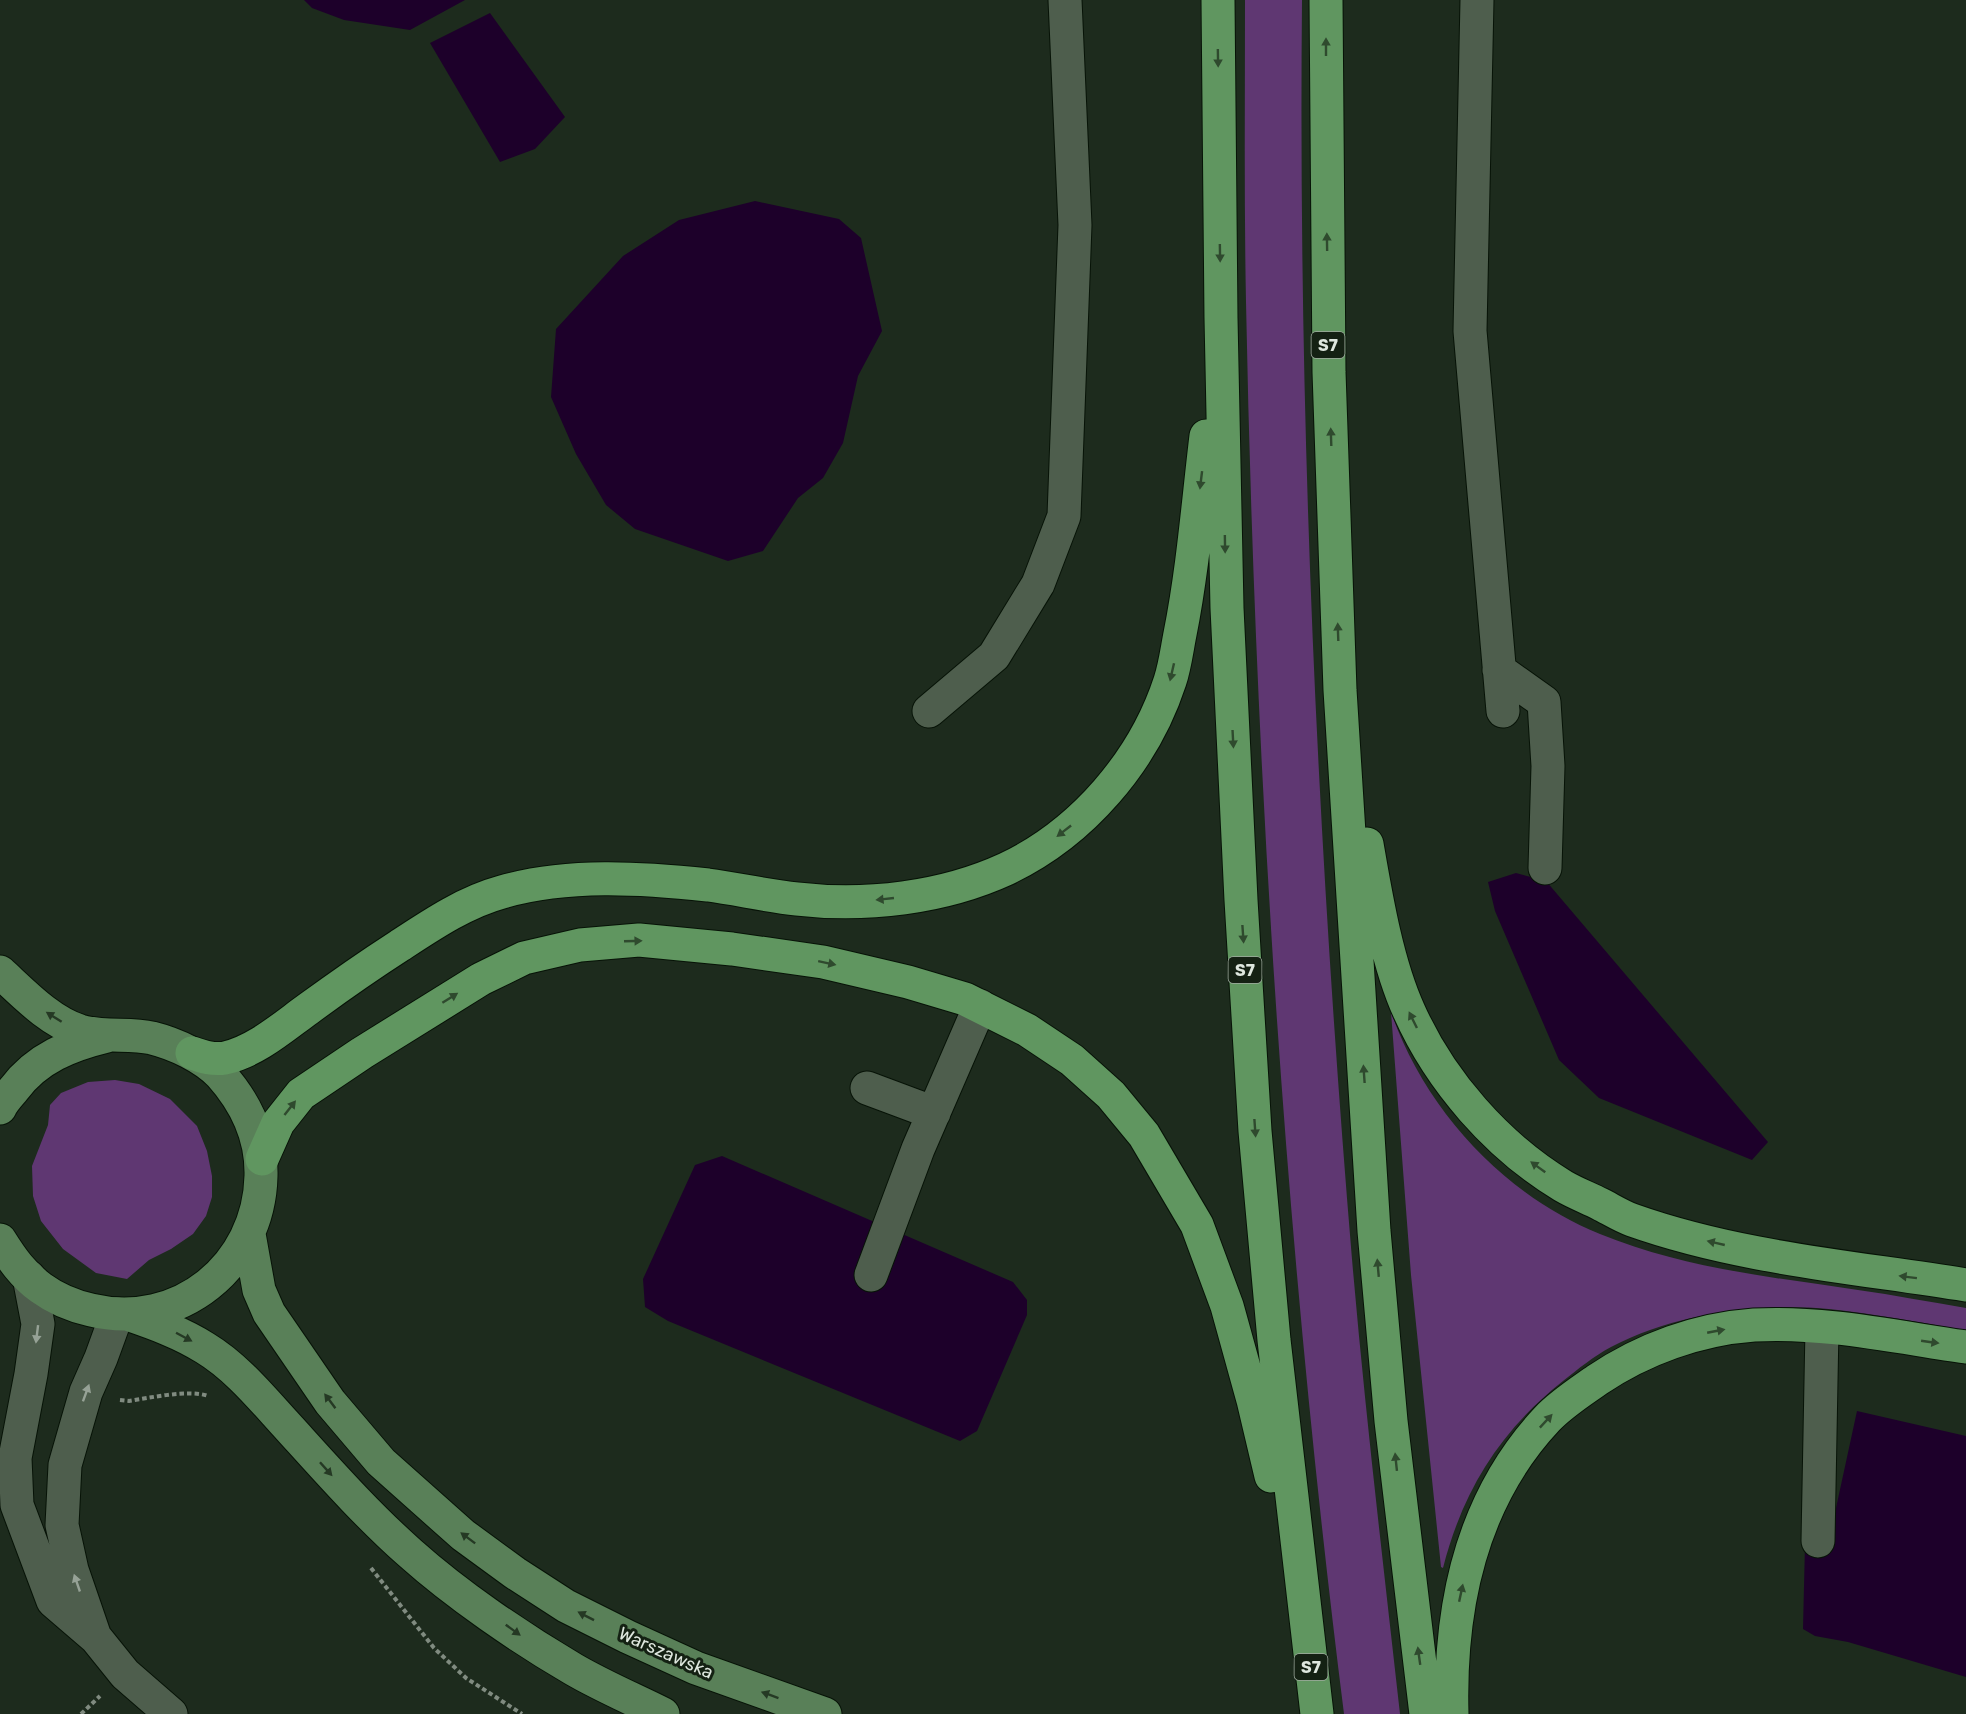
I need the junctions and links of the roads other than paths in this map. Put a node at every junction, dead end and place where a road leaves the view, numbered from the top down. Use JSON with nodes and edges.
{"nodes":[{"id":1,"x":1065,"y":0,"type":"edge"},
{"id":2,"x":1218,"y":0,"type":"edge"},
{"id":3,"x":1326,"y":0,"type":"edge"},
{"id":4,"x":1477,"y":0,"type":"edge"},
{"id":5,"x":1221,"y":318,"type":"junction"},
{"id":6,"x":1499,"y":670,"type":"junction"},
{"id":7,"x":1340,"y":690,"type":"junction"},
{"id":8,"x":929,"y":711,"type":"dead end"},
{"id":9,"x":1503,"y":711,"type":"dead end"},
{"id":10,"x":1545,"y":868,"type":"dead end"},
{"id":11,"x":0,"y":972,"type":"edge"},
{"id":12,"x":980,"y":1006,"type":"junction"},
{"id":13,"x":108,"y":1036,"type":"junction"},
{"id":14,"x":192,"y":1053,"type":"junction"},
{"id":15,"x":0,"y":1068,"type":"edge"},
{"id":16,"x":867,"y":1088,"type":"dead end"},
{"id":17,"x":1,"y":1106,"type":"edge"},
{"id":18,"x":933,"y":1113,"type":"junction"},
{"id":19,"x":262,"y":1159,"type":"junction"},
{"id":20,"x":249,"y":1234,"type":"junction"},
{"id":21,"x":11,"y":1260,"type":"edge"},
{"id":22,"x":871,"y":1275,"type":"dead end"},
{"id":23,"x":1966,"y":1285,"type":"edge"},
{"id":24,"x":124,"y":1315,"type":"junction"},
{"id":25,"x":1822,"y":1328,"type":"junction"},
{"id":26,"x":1966,"y":1347,"type":"edge"},
{"id":27,"x":63,"y":1502,"type":"junction"},
{"id":28,"x":8,"y":1506,"type":"edge"},
{"id":29,"x":1818,"y":1540,"type":"dead end"},
{"id":30,"x":1305,"y":1619,"type":"junction"},
{"id":31,"x":96,"y":1638,"type":"junction"},
{"id":32,"x":171,"y":1714,"type":"edge"},
{"id":33,"x":663,"y":1714,"type":"edge"},
{"id":34,"x":825,"y":1714,"type":"edge"},
{"id":35,"x":1317,"y":1714,"type":"edge"},
{"id":36,"x":1426,"y":1714,"type":"edge"},
{"id":37,"x":1452,"y":1714,"type":"edge"}],
"edges":[{"from":1,"to":8,"type":"street"},
{"from":2,"to":5,"type":"highway","number":"S7","one_way":true},
{"from":7,"to":3,"type":"highway","number":"S7","one_way":true},
{"from":4,"to":6,"type":"street"},
{"from":5,"to":14,"type":"highway","one_way":true},
{"from":5,"to":30,"type":"highway","number":"S7","one_way":true},
{"from":6,"to":9,"type":"street"},
{"from":6,"to":10,"type":"street"},
{"from":23,"to":7,"type":"highway","one_way":true},
{"from":36,"to":7,"type":"highway","number":"S7","one_way":true},
{"from":13,"to":11,"type":"main road","one_way":true},
{"from":12,"to":18,"type":"street"},
{"from":19,"to":12,"type":"highway","one_way":true},
{"from":12,"to":30,"type":"highway"},
{"from":13,"to":14,"type":"main road"},
{"from":13,"to":17,"type":"main road"},
{"from":14,"to":19,"type":"main road"},
{"from":15,"to":17,"type":"main road"},
{"from":16,"to":18,"type":"street"},
{"from":18,"to":22,"type":"street"},
{"from":19,"to":20,"type":"main road"},
{"from":20,"to":24,"type":"main road"},
{"from":34,"to":20,"type":"main road","name":"Warszawska","one_way":true},
{"from":21,"to":24,"type":"main road"},
{"from":21,"to":28,"type":"street","one_way":true},
{"from":27,"to":24,"type":"street","one_way":true},
{"from":24,"to":33,"type":"main road","one_way":true},
{"from":25,"to":26,"type":"highway","one_way":true},
{"from":25,"to":29,"type":"street"},
{"from":37,"to":25,"type":"highway","one_way":true},
{"from":27,"to":28,"type":"street"},
{"from":31,"to":27,"type":"street","one_way":true},
{"from":28,"to":31,"type":"street"},
{"from":30,"to":35,"type":"highway","number":"S7"},
{"from":31,"to":32,"type":"street"}]}
